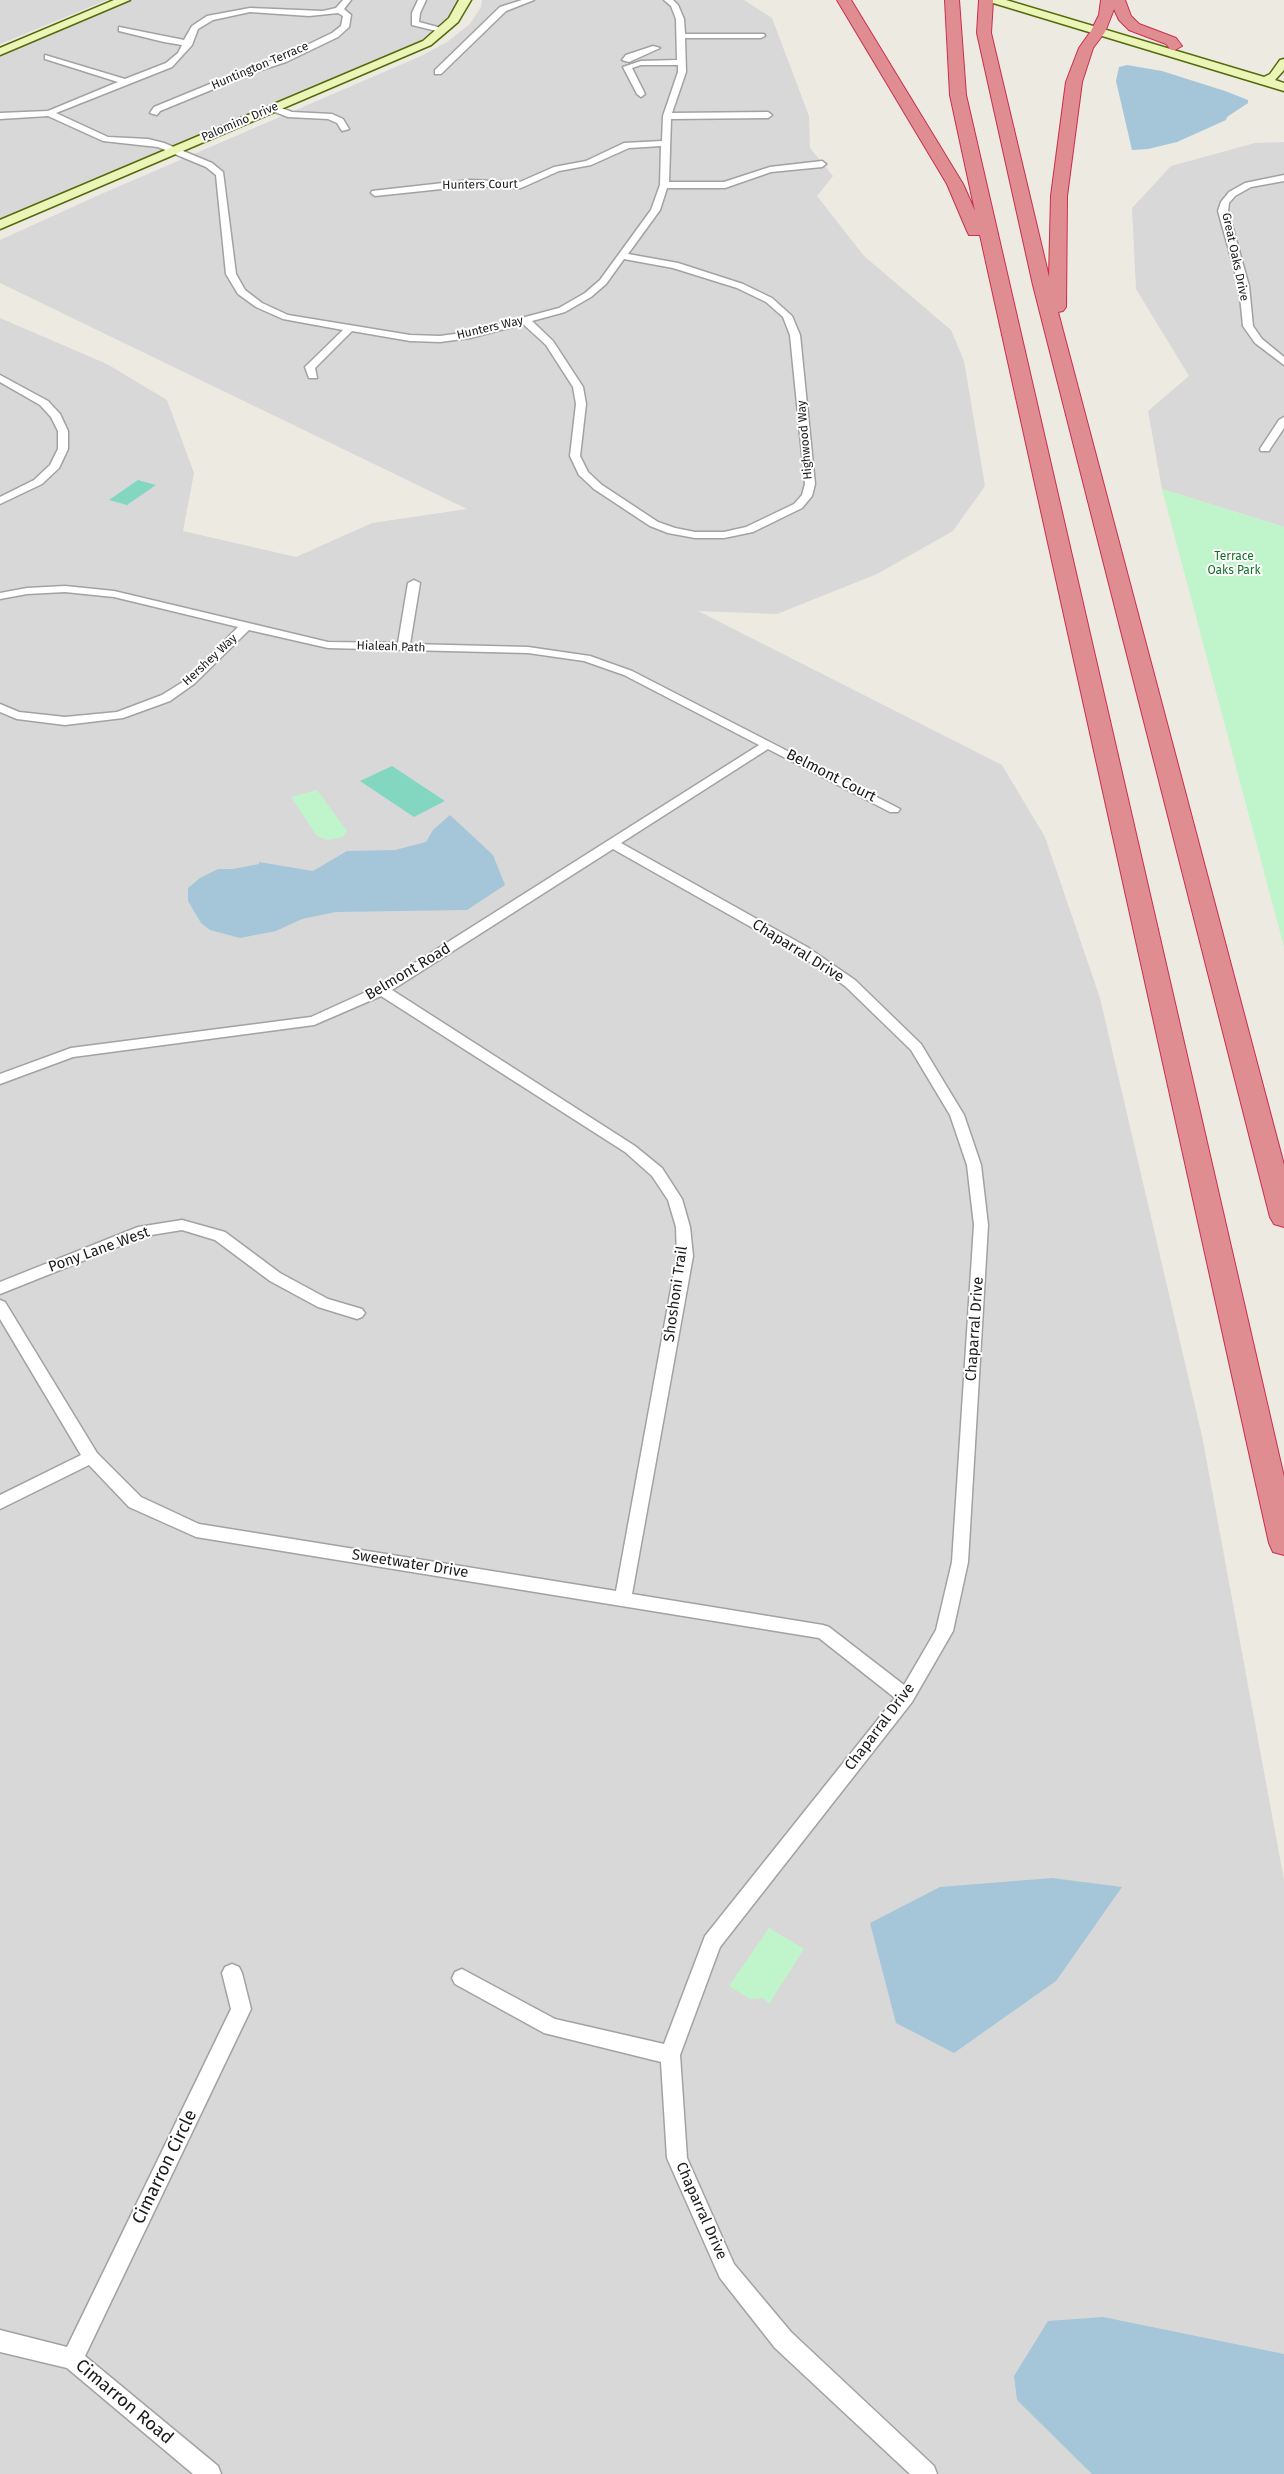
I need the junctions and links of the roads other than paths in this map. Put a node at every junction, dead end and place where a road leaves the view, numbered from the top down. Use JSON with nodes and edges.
{"nodes":[{"id":1,"x":106,"y":0,"type":"edge"},
{"id":2,"x":124,"y":0,"type":"edge"},
{"id":3,"x":347,"y":0,"type":"edge"},
{"id":4,"x":422,"y":0,"type":"edge"},
{"id":5,"x":465,"y":0,"type":"edge"},
{"id":6,"x":530,"y":0,"type":"edge"},
{"id":7,"x":668,"y":0,"type":"edge"},
{"id":8,"x":844,"y":0,"type":"edge"},
{"id":9,"x":1022,"y":0,"type":"edge"},
{"id":10,"x":1108,"y":0,"type":"edge"},
{"id":11,"x":1118,"y":0,"type":"edge"},
{"id":12,"x":952,"y":3,"type":"edge"},
{"id":13,"x":989,"y":4,"type":"edge"},
{"id":14,"x":338,"y":10,"type":"junction"},
{"id":15,"x":1099,"y":28,"type":"junction"},
{"id":16,"x":122,"y":29,"type":"dead end"},
{"id":17,"x":442,"y":30,"type":"junction"},
{"id":18,"x":681,"y":36,"type":"junction"},
{"id":19,"x":761,"y":36,"type":"dead end"},
{"id":20,"x":1127,"y":41,"type":"junction"},
{"id":21,"x":0,"y":44,"type":"edge"},
{"id":22,"x":188,"y":44,"type":"junction"},
{"id":23,"x":1175,"y":46,"type":"junction"},
{"id":24,"x":656,"y":48,"type":"dead end"},
{"id":25,"x":0,"y":52,"type":"edge"},
{"id":26,"x":48,"y":57,"type":"dead end"},
{"id":27,"x":682,"y":62,"type":"junction"},
{"id":28,"x":1284,"y":62,"type":"edge"},
{"id":29,"x":633,"y":64,"type":"junction"},
{"id":30,"x":1078,"y":71,"type":"junction"},
{"id":31,"x":438,"y":72,"type":"dead end"},
{"id":32,"x":1274,"y":79,"type":"edge"},
{"id":33,"x":128,"y":83,"type":"junction"},
{"id":34,"x":1284,"y":87,"type":"edge"},
{"id":35,"x":641,"y":94,"type":"dead end"},
{"id":36,"x":273,"y":108,"type":"junction"},
{"id":37,"x":49,"y":113,"type":"junction"},
{"id":38,"x":154,"y":113,"type":"dead end"},
{"id":39,"x":768,"y":115,"type":"dead end"},
{"id":40,"x":0,"y":116,"type":"edge"},
{"id":41,"x":667,"y":116,"type":"junction"},
{"id":42,"x":345,"y":129,"type":"dead end"},
{"id":43,"x":666,"y":143,"type":"junction"},
{"id":44,"x":174,"y":150,"type":"junction"},
{"id":45,"x":822,"y":164,"type":"dead end"},
{"id":46,"x":1284,"y":178,"type":"edge"},
{"id":47,"x":664,"y":186,"type":"junction"},
{"id":48,"x":375,"y":193,"type":"dead end"},
{"id":49,"x":0,"y":225,"type":"edge"},
{"id":50,"x":623,"y":256,"type":"junction"},
{"id":51,"x":999,"y":284,"type":"junction"},
{"id":52,"x":525,"y":320,"type":"junction"},
{"id":53,"x":349,"y":329,"type":"junction"},
{"id":54,"x":1057,"y":338,"type":"junction"},
{"id":55,"x":1284,"y":362,"type":"edge"},
{"id":56,"x":313,"y":376,"type":"dead end"},
{"id":57,"x":0,"y":378,"type":"edge"},
{"id":58,"x":1284,"y":420,"type":"edge"},
{"id":59,"x":1265,"y":449,"type":"dead end"},
{"id":60,"x":0,"y":501,"type":"edge"},
{"id":61,"x":414,"y":583,"type":"dead end"},
{"id":62,"x":0,"y":596,"type":"edge"},
{"id":63,"x":246,"y":626,"type":"junction"},
{"id":64,"x":403,"y":648,"type":"junction"},
{"id":65,"x":0,"y":708,"type":"edge"},
{"id":66,"x":768,"y":744,"type":"junction"},
{"id":67,"x":894,"y":808,"type":"dead end"},
{"id":68,"x":612,"y":843,"type":"junction"},
{"id":69,"x":382,"y":990,"type":"junction"},
{"id":70,"x":0,"y":1079,"type":"edge"},
{"id":71,"x":1284,"y":1217,"type":"edge"},
{"id":72,"x":0,"y":1288,"type":"edge"},
{"id":73,"x":0,"y":1306,"type":"edge"},
{"id":74,"x":357,"y":1313,"type":"dead end"},
{"id":75,"x":92,"y":1457,"type":"junction"},
{"id":76,"x":0,"y":1503,"type":"edge"},
{"id":77,"x":1284,"y":1543,"type":"edge"},
{"id":78,"x":623,"y":1598,"type":"junction"},
{"id":79,"x":906,"y":1697,"type":"junction"},
{"id":80,"x":232,"y":1974,"type":"dead end"},
{"id":81,"x":462,"y":1978,"type":"dead end"},
{"id":82,"x":670,"y":2056,"type":"junction"},
{"id":83,"x":0,"y":2341,"type":"edge"},
{"id":84,"x":72,"y":2359,"type":"junction"},
{"id":85,"x":210,"y":2474,"type":"edge"},
{"id":86,"x":926,"y":2474,"type":"edge"}],
"edges":[{"from":1,"to":21,"type":"street"},
{"from":2,"to":25,"type":"street"},
{"from":3,"to":14,"type":"street"},
{"from":4,"to":17,"type":"street"},
{"from":5,"to":17,"type":"street","name":"Palomino Drive"},
{"from":6,"to":31,"type":"street"},
{"from":7,"to":18,"type":"street","name":"Hunters Way"},
{"from":8,"to":51,"type":"highway"},
{"from":9,"to":15,"type":"street"},
{"from":10,"to":15,"type":"highway"},
{"from":11,"to":23,"type":"highway"},
{"from":12,"to":51,"type":"highway"},
{"from":13,"to":15,"type":"street"},
{"from":13,"to":54,"type":"highway"},
{"from":14,"to":22,"type":"street"},
{"from":14,"to":38,"type":"street","name":"Huntington Terrace"},
{"from":15,"to":20,"type":"street"},
{"from":15,"to":23,"type":"street"},
{"from":15,"to":30,"type":"highway"},
{"from":16,"to":22,"type":"street"},
{"from":17,"to":36,"type":"street","name":"Palomino Drive"},
{"from":18,"to":19,"type":"street"},
{"from":18,"to":27,"type":"street","name":"Hunters Way"},
{"from":20,"to":30,"type":"highway"},
{"from":20,"to":32,"type":"street"},
{"from":22,"to":33,"type":"street"},
{"from":23,"to":32,"type":"street"},
{"from":24,"to":29,"type":"street"},
{"from":26,"to":33,"type":"street"},
{"from":27,"to":29,"type":"street"},
{"from":27,"to":41,"type":"street","name":"Hunters Way"},
{"from":28,"to":32,"type":"street"},
{"from":29,"to":35,"type":"street"},
{"from":30,"to":54,"type":"highway"},
{"from":32,"to":34,"type":"street"},
{"from":33,"to":37,"type":"street"},
{"from":36,"to":42,"type":"street"},
{"from":36,"to":44,"type":"street","name":"Palomino Drive"},
{"from":37,"to":40,"type":"street"},
{"from":37,"to":44,"type":"street"},
{"from":39,"to":41,"type":"street"},
{"from":41,"to":43,"type":"street","name":"Hunters Way"},
{"from":43,"to":47,"type":"street","name":"Hunters Way"},
{"from":43,"to":48,"type":"street","name":"Hunters Court"},
{"from":44,"to":49,"type":"street","name":"Palomino Drive"},
{"from":44,"to":53,"type":"street","name":"Hunters Way"},
{"from":45,"to":47,"type":"street"},
{"from":46,"to":55,"type":"street","name":"Great Oaks Drive"},
{"from":47,"to":50,"type":"street","name":"Hunters Way"},
{"from":50,"to":52,"type":"street","name":"Hunters Way"},
{"from":50,"to":52,"type":"street","name":"Highwood Way"},
{"from":51,"to":77,"type":"highway"},
{"from":52,"to":53,"type":"street","name":"Hunters Way"},
{"from":53,"to":56,"type":"street"},
{"from":54,"to":71,"type":"highway"},
{"from":57,"to":60,"type":"street"},
{"from":58,"to":59,"type":"street"},
{"from":61,"to":64,"type":"street"},
{"from":62,"to":63,"type":"street","name":"Hialeah Path"},
{"from":63,"to":64,"type":"street","name":"Hialeah Path"},
{"from":63,"to":65,"type":"street","name":"Hershey Way"},
{"from":64,"to":66,"type":"street","name":"Hialeah Path"},
{"from":66,"to":67,"type":"street","name":"Belmont Court"},
{"from":66,"to":68,"type":"street","name":"Belmont Road"},
{"from":68,"to":69,"type":"street","name":"Belmont Road"},
{"from":68,"to":79,"type":"street","name":"Chaparral Drive"},
{"from":69,"to":70,"type":"street","name":"Belmont Road"},
{"from":69,"to":78,"type":"street","name":"Shoshoni Trail"},
{"from":72,"to":74,"type":"street","name":"Pony Lane West"},
{"from":73,"to":75,"type":"street","name":"Sweetwater Drive"},
{"from":75,"to":76,"type":"street"},
{"from":75,"to":78,"type":"street","name":"Sweetwater Drive"},
{"from":78,"to":79,"type":"street","name":"Sweetwater Drive"},
{"from":79,"to":82,"type":"street","name":"Chaparral Drive"},
{"from":80,"to":84,"type":"street","name":"Cimarron Circle"},
{"from":81,"to":82,"type":"street"},
{"from":82,"to":86,"type":"street","name":"Chaparral Drive"},
{"from":83,"to":84,"type":"street","name":"Cimarron Road"},
{"from":84,"to":85,"type":"street","name":"Cimarron Road"}]}
